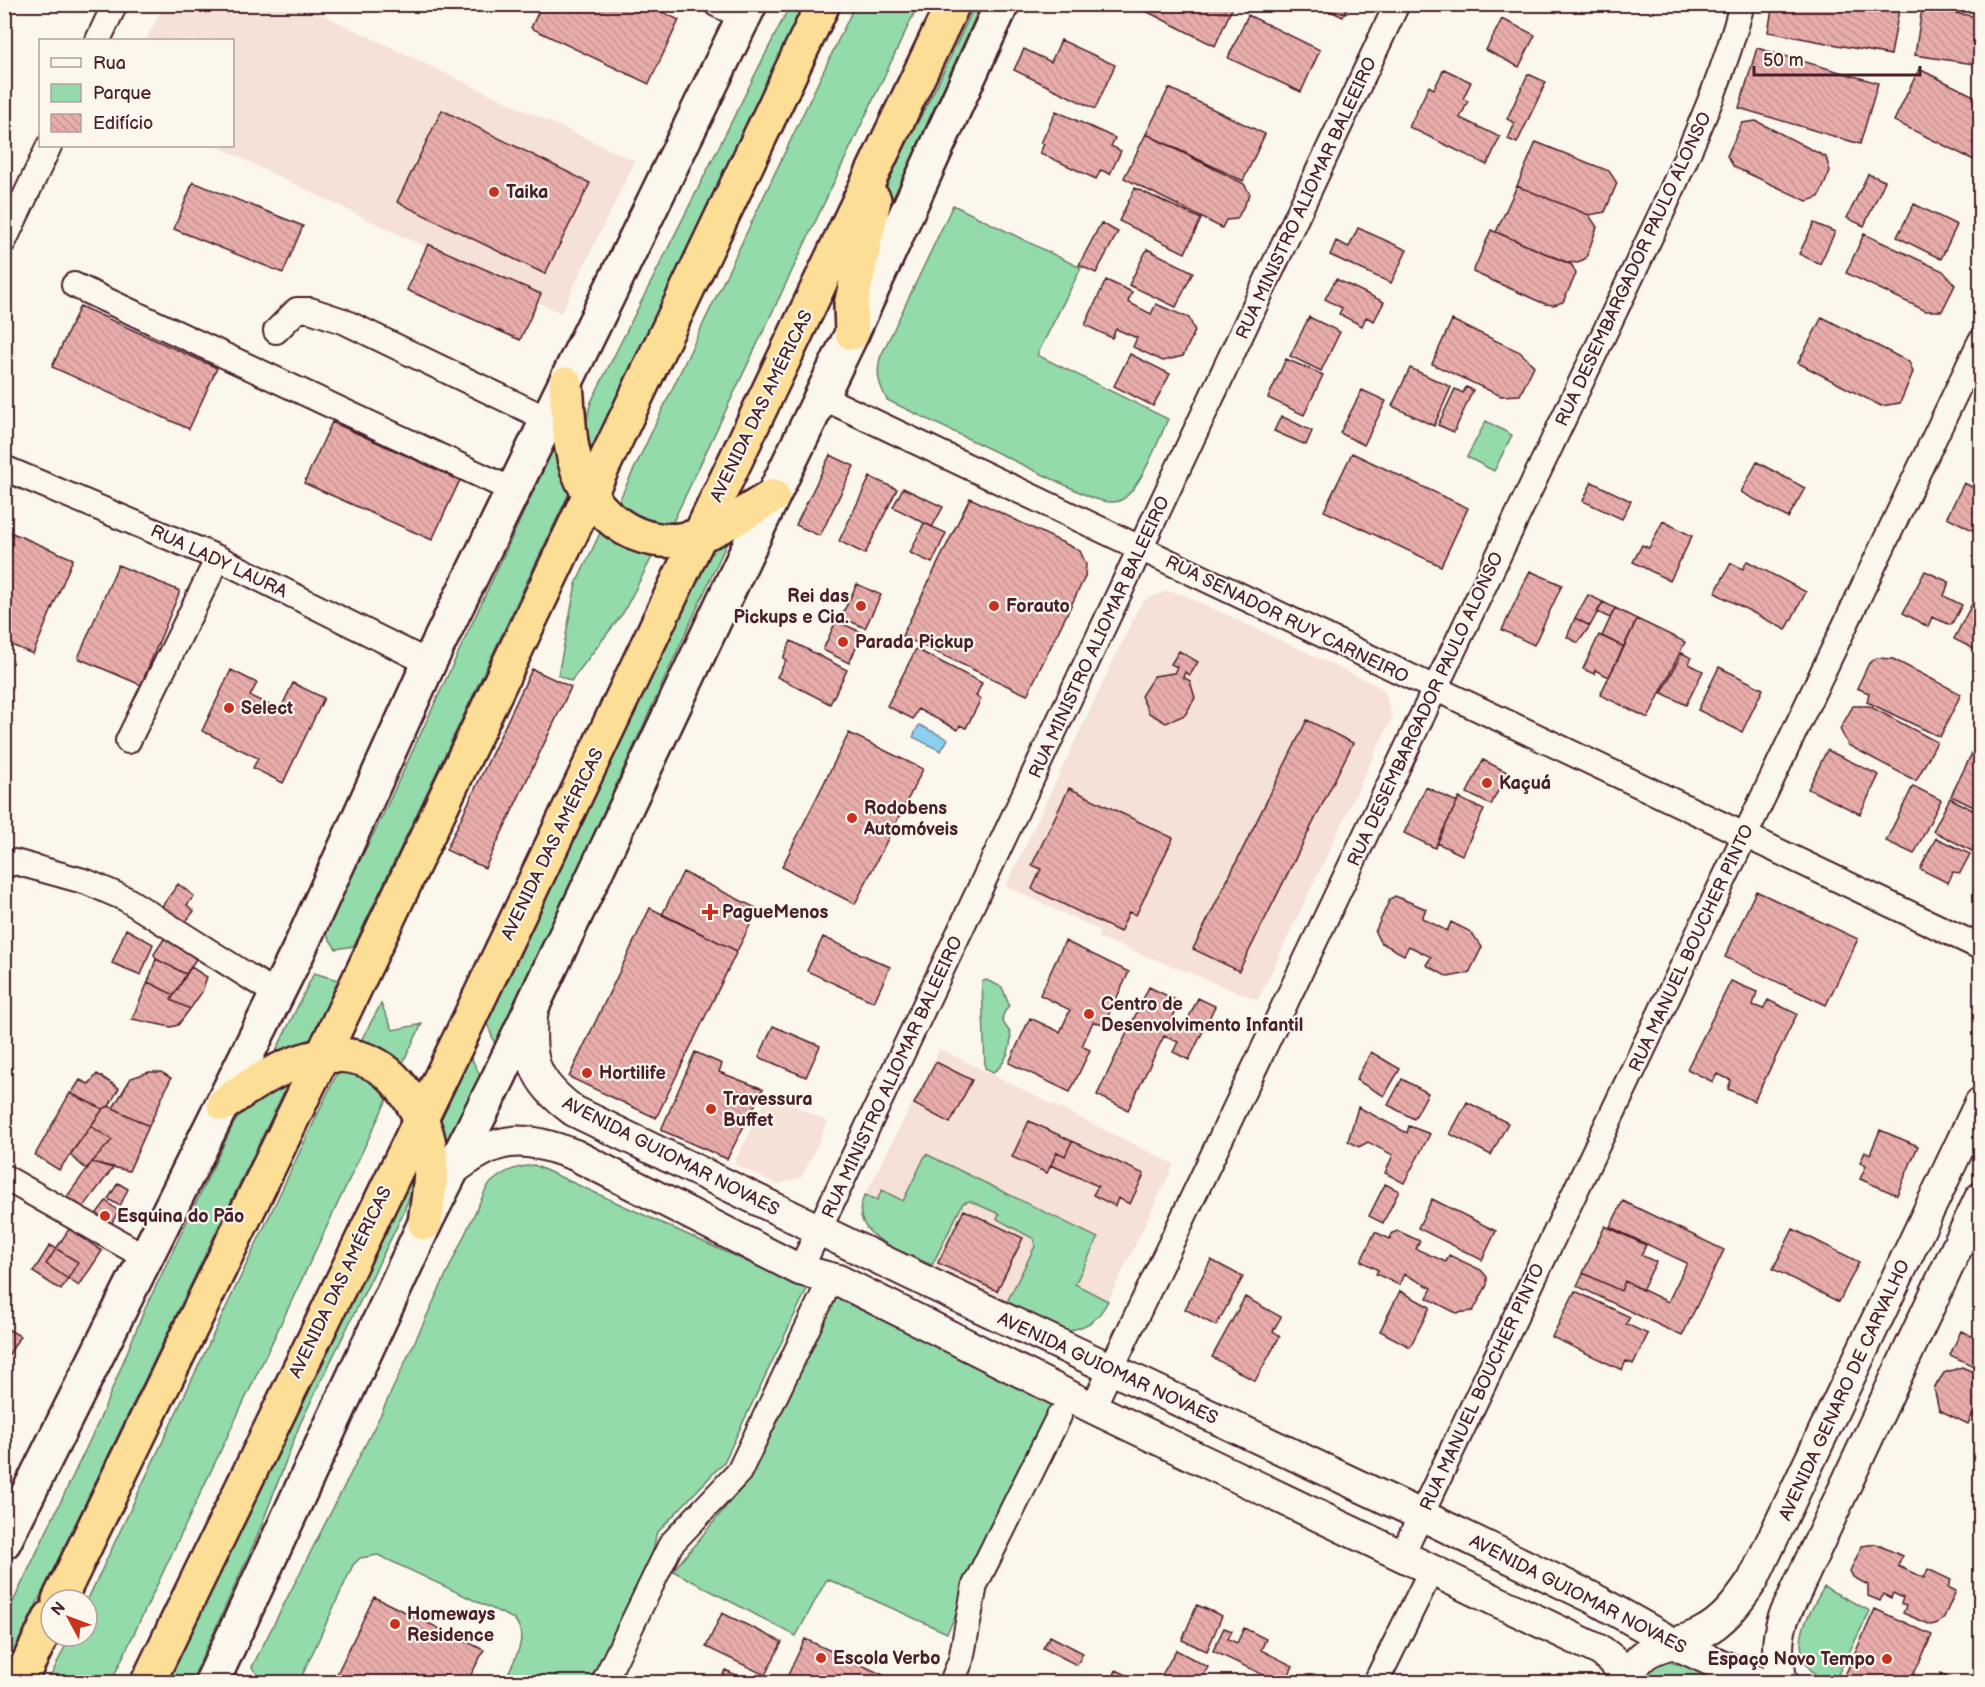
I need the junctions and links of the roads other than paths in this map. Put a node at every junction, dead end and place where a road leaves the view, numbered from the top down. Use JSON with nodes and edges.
{"nodes":[{"id":1,"x":115,"y":4,"type":"edge"},
{"id":2,"x":823,"y":4,"type":"edge"},
{"id":3,"x":953,"y":4,"type":"edge"},
{"id":4,"x":1002,"y":4,"type":"edge"},
{"id":5,"x":1397,"y":4,"type":"edge"},
{"id":6,"x":1743,"y":4,"type":"edge"},
{"id":7,"x":737,"y":9,"type":"edge"},
{"id":8,"x":98,"y":39,"type":"edge"},
{"id":9,"x":49,"y":147,"type":"edge"},
{"id":10,"x":878,"y":162,"type":"junction"},
{"id":11,"x":4,"y":241,"type":"edge"},
{"id":12,"x":74,"y":285,"type":"dead end"},
{"id":13,"x":276,"y":331,"type":"dead end"},
{"id":14,"x":852,"y":333,"type":"junction"},
{"id":15,"x":1980,"y":342,"type":"edge"},
{"id":16,"x":566,"y":384,"type":"junction"},
{"id":17,"x":822,"y":397,"type":"junction"},
{"id":18,"x":549,"y":420,"type":"junction"},
{"id":19,"x":4,"y":468,"type":"edge"},
{"id":20,"x":514,"y":491,"type":"junction"},
{"id":21,"x":588,"y":492,"type":"junction"},
{"id":22,"x":772,"y":496,"type":"junction"},
{"id":23,"x":699,"y":536,"type":"junction"},
{"id":24,"x":1140,"y":549,"type":"junction"},
{"id":25,"x":218,"y":558,"type":"junction"},
{"id":26,"x":429,"y":663,"type":"junction"},
{"id":27,"x":1434,"y":690,"type":"junction"},
{"id":28,"x":128,"y":741,"type":"dead end"},
{"id":29,"x":1745,"y":836,"type":"junction"},
{"id":30,"x":4,"y":866,"type":"edge"},
{"id":31,"x":1980,"y":947,"type":"edge"},
{"id":32,"x":275,"y":993,"type":"junction"},
{"id":33,"x":534,"y":998,"type":"junction"},
{"id":34,"x":323,"y":1055,"type":"junction"},
{"id":35,"x":1980,"y":1103,"type":"edge"},
{"id":36,"x":224,"y":1104,"type":"junction"},
{"id":37,"x":420,"y":1116,"type":"junction"},
{"id":38,"x":449,"y":1173,"type":"junction"},
{"id":39,"x":4,"y":1177,"type":"edge"},
{"id":40,"x":1980,"y":1198,"type":"edge"},
{"id":41,"x":425,"y":1223,"type":"junction"},
{"id":42,"x":820,"y":1231,"type":"junction"},
{"id":43,"x":147,"y":1258,"type":"junction"},
{"id":44,"x":800,"y":1270,"type":"junction"},
{"id":45,"x":826,"y":1287,"type":"dead end"},
{"id":46,"x":1872,"y":1329,"type":"junction"},
{"id":47,"x":1910,"y":1347,"type":"junction"},
{"id":48,"x":1111,"y":1369,"type":"junction"},
{"id":49,"x":1092,"y":1407,"type":"junction"},
{"id":50,"x":1059,"y":1416,"type":"dead end"},
{"id":51,"x":1421,"y":1515,"type":"junction"},
{"id":52,"x":4,"y":1542,"type":"edge"},
{"id":53,"x":1402,"y":1555,"type":"junction"},
{"id":54,"x":1424,"y":1585,"type":"dead end"},
{"id":55,"x":65,"y":1588,"type":"edge"},
{"id":56,"x":39,"y":1642,"type":"edge"},
{"id":57,"x":1671,"y":1642,"type":"junction"},
{"id":58,"x":219,"y":1678,"type":"edge"},
{"id":59,"x":19,"y":1683,"type":"edge"},
{"id":60,"x":148,"y":1683,"type":"edge"},
{"id":61,"x":604,"y":1683,"type":"edge"},
{"id":62,"x":952,"y":1683,"type":"edge"},
{"id":63,"x":1376,"y":1683,"type":"edge"},
{"id":64,"x":1627,"y":1683,"type":"edge"},
{"id":65,"x":1758,"y":1683,"type":"edge"},
{"id":66,"x":1782,"y":1683,"type":"edge"}],
"edges":[{"from":1,"to":8,"type":"street"},
{"from":2,"to":21,"type":"highway"},
{"from":3,"to":10,"type":"highway","name":"AVENIDA DAS AMÉRICAS"},
{"from":4,"to":14,"type":"main road"},
{"from":5,"to":24,"type":"street","name":"RUA MINISTRO ALIOMAR BALEEIRO"},
{"from":6,"to":27,"type":"street","name":"RUA DESEMBARGADOR PAULO ALONSO"},
{"from":7,"to":16,"type":"main road"},
{"from":9,"to":11,"type":"street"},
{"from":10,"to":14,"type":"highway"},
{"from":10,"to":23,"type":"highway","name":"AVENIDA DAS AMÉRICAS"},
{"from":12,"to":20,"type":"street"},
{"from":13,"to":18,"type":"street"},
{"from":14,"to":17,"type":"main road"},
{"from":15,"to":29,"type":"street","name":"RUA MANUEL BOUCHER PINTO"},
{"from":16,"to":18,"type":"main road"},
{"from":16,"to":21,"type":"highway"},
{"from":17,"to":22,"type":"main road"},
{"from":17,"to":24,"type":"street","name":"RUA SENADOR RUY CARNEIRO"},
{"from":18,"to":20,"type":"main road"},
{"from":19,"to":25,"type":"street","name":"RUA LADY LAURA"},
{"from":20,"to":26,"type":"main road"},
{"from":21,"to":23,"type":"highway"},
{"from":21,"to":34,"type":"highway"},
{"from":22,"to":23,"type":"highway"},
{"from":22,"to":33,"type":"main road"},
{"from":23,"to":37,"type":"highway","name":"AVENIDA DAS AMÉRICAS"},
{"from":24,"to":27,"type":"street","name":"RUA SENADOR RUY CARNEIRO"},
{"from":24,"to":42,"type":"street","name":"RUA MINISTRO ALIOMAR BALEEIRO"},
{"from":25,"to":26,"type":"street","name":"RUA LADY LAURA"},
{"from":25,"to":28,"type":"street"},
{"from":26,"to":32,"type":"main road"},
{"from":27,"to":29,"type":"street","name":"RUA SENADOR RUY CARNEIRO"},
{"from":27,"to":48,"type":"street","name":"RUA DESEMBARGADOR PAULO ALONSO"},
{"from":29,"to":31,"type":"street","name":"RUA SENADOR RUY CARNEIRO"},
{"from":29,"to":51,"type":"street","name":"RUA MANUEL BOUCHER PINTO"},
{"from":30,"to":32,"type":"street"},
{"from":32,"to":36,"type":"main road"},
{"from":33,"to":38,"type":"main road"},
{"from":33,"to":42,"type":"street","name":"AVENIDA GUIOMAR NOVAES"},
{"from":34,"to":36,"type":"highway"},
{"from":34,"to":37,"type":"highway"},
{"from":34,"to":55,"type":"highway"},
{"from":35,"to":46,"type":"street","name":"AVENIDA GENARO DE CARVALHO"},
{"from":36,"to":43,"type":"main road"},
{"from":37,"to":41,"type":"highway"},
{"from":37,"to":60,"type":"highway","name":"AVENIDA DAS AMÉRICAS"},
{"from":38,"to":41,"type":"main road"},
{"from":38,"to":44,"type":"street"},
{"from":39,"to":43,"type":"street"},
{"from":40,"to":47,"type":"street"},
{"from":41,"to":58,"type":"main road"},
{"from":42,"to":44,"type":"street","name":"RUA MINISTRO ALIOMAR BALEEIRO"},
{"from":42,"to":48,"type":"street","name":"AVENIDA GUIOMAR NOVAES"},
{"from":43,"to":52,"type":"main road"},
{"from":44,"to":49,"type":"street"},
{"from":45,"to":61,"type":"street"},
{"from":46,"to":47,"type":"street"},
{"from":46,"to":57,"type":"street","name":"AVENIDA GENARO DE CARVALHO"},
{"from":47,"to":66,"type":"street"},
{"from":48,"to":49,"type":"street","name":"RUA DESEMBARGADOR PAULO ALONSO"},
{"from":48,"to":51,"type":"street","name":"AVENIDA GUIOMAR NOVAES"},
{"from":49,"to":53,"type":"street"},
{"from":50,"to":62,"type":"street"},
{"from":51,"to":53,"type":"street","name":"RUA MANUEL BOUCHER PINTO"},
{"from":51,"to":57,"type":"street","name":"AVENIDA GUIOMAR NOVAES"},
{"from":53,"to":64,"type":"street"},
{"from":54,"to":63,"type":"street"},
{"from":56,"to":59,"type":"highway"},
{"from":57,"to":64,"type":"street","name":"AVENIDA GENARO DE CARVALHO"},
{"from":57,"to":65,"type":"street","name":"AVENIDA GUIOMAR NOVAES"}]}
